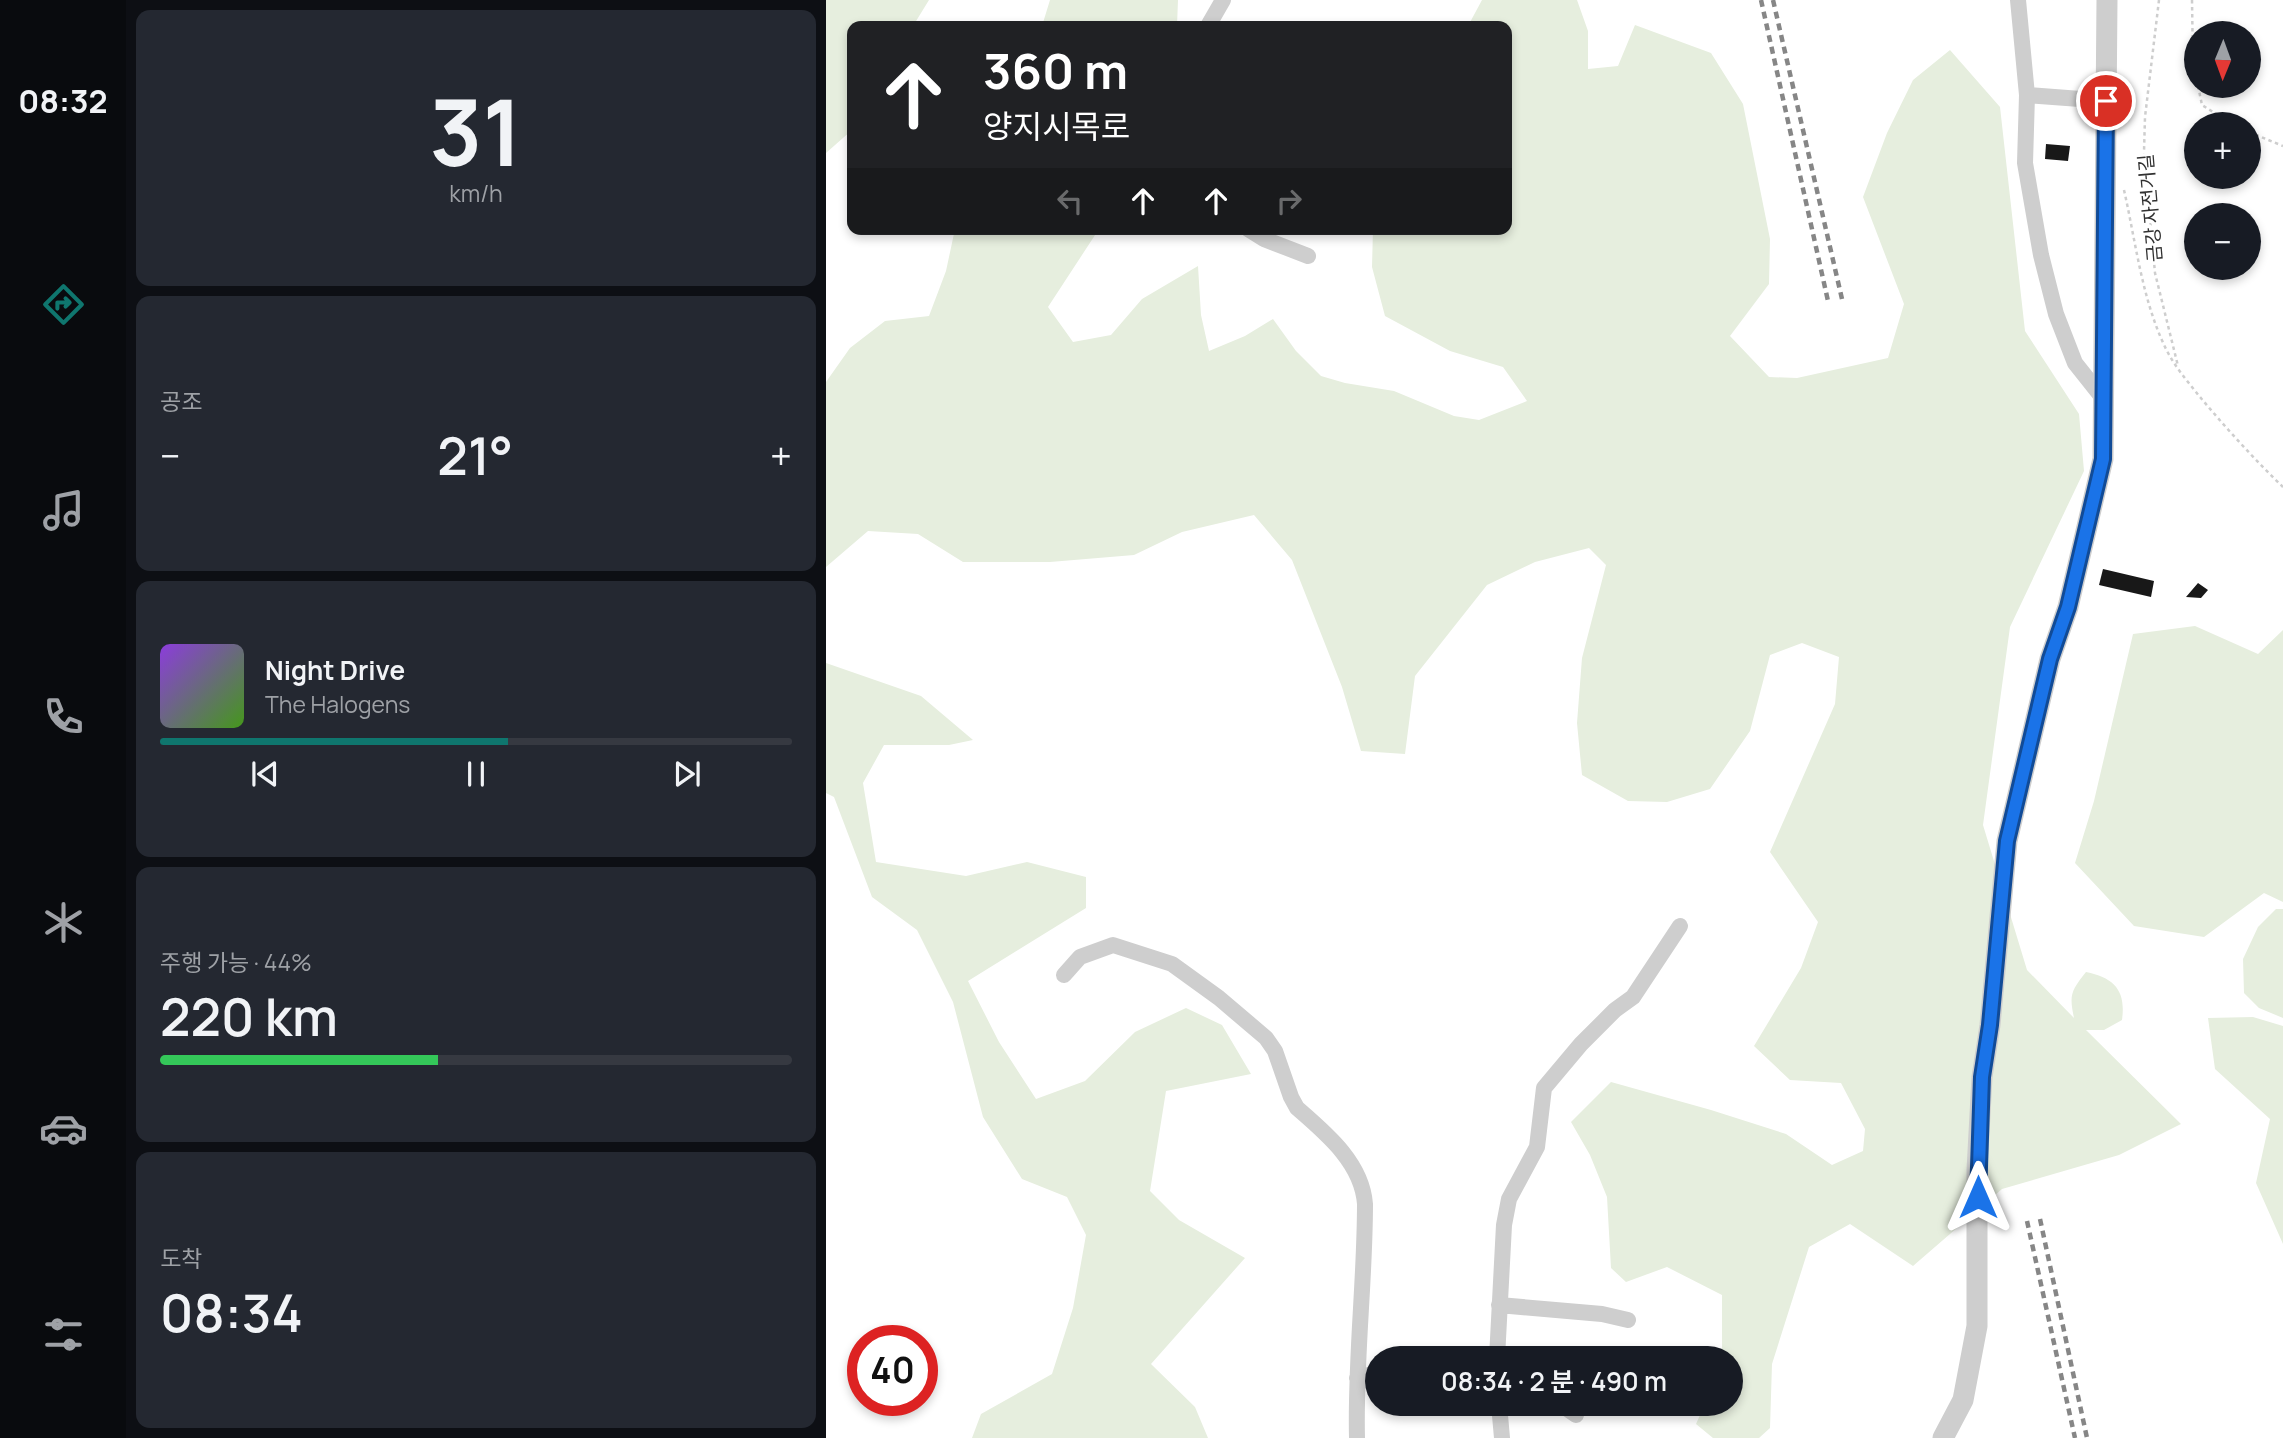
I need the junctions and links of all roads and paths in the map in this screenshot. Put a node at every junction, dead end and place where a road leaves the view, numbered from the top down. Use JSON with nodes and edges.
{"nodes":[{"id":1,"x":1223,"y":0,"type":"edge"},
{"id":2,"x":2018,"y":0,"type":"edge"},
{"id":3,"x":2107,"y":0,"type":"edge"},
{"id":4,"x":2159,"y":0,"type":"edge"},
{"id":5,"x":2192,"y":0,"type":"edge"},
{"id":6,"x":1211,"y":21,"type":"edge"},
{"id":7,"x":2192,"y":21,"type":"edge"},
{"id":8,"x":2027,"y":95,"type":"junction"},
{"id":9,"x":2201,"y":98,"type":"edge"},
{"id":10,"x":2106,"y":101,"type":"junction"},
{"id":11,"x":2214,"y":112,"type":"edge"},
{"id":12,"x":2261,"y":137,"type":"edge"},
{"id":13,"x":2283,"y":146,"type":"edge"},
{"id":14,"x":2124,"y":186,"type":"dead end"},
{"id":15,"x":1258,"y":235,"type":"edge"},
{"id":16,"x":1308,"y":256,"type":"dead end"},
{"id":17,"x":2180,"y":372,"type":"junction"},
{"id":18,"x":2102,"y":397,"type":"junction"},
{"id":19,"x":2283,"y":487,"type":"edge"},
{"id":20,"x":1680,"y":926,"type":"dead end"},
{"id":21,"x":1064,"y":975,"type":"dead end"},
{"id":22,"x":1499,"y":1305,"type":"junction"},
{"id":23,"x":1628,"y":1320,"type":"dead end"},
{"id":24,"x":1497,"y":1346,"type":"edge"},
{"id":25,"x":1365,"y":1375,"type":"edge"},
{"id":26,"x":1357,"y":1377,"type":"junction"},
{"id":27,"x":1500,"y":1416,"type":"edge"},
{"id":28,"x":1357,"y":1438,"type":"edge"},
{"id":29,"x":1503,"y":1438,"type":"edge"},
{"id":30,"x":1943,"y":1438,"type":"edge"}],
"edges":[{"from":1,"to":6,"type":"street"},
{"from":2,"to":8,"type":"street"},
{"from":3,"to":10,"type":"street"},
{"from":4,"to":17,"type":"path","name":"금강 자전거길"},
{"from":5,"to":7,"type":"path"},
{"from":8,"to":10,"type":"street"},
{"from":8,"to":18,"type":"street"},
{"from":9,"to":11,"type":"path"},
{"from":10,"to":18,"type":"street"},
{"from":12,"to":13,"type":"path"},
{"from":14,"to":17,"type":"path","name":"금강 자전거길"},
{"from":15,"to":16,"type":"street"},
{"from":17,"to":19,"type":"path","name":"금강 자전거길"},
{"from":18,"to":30,"type":"street"},
{"from":20,"to":22,"type":"street"},
{"from":21,"to":26,"type":"street"},
{"from":22,"to":23,"type":"street"},
{"from":22,"to":24,"type":"street"},
{"from":25,"to":26,"type":"street"},
{"from":26,"to":28,"type":"street"},
{"from":27,"to":29,"type":"street"}]}
